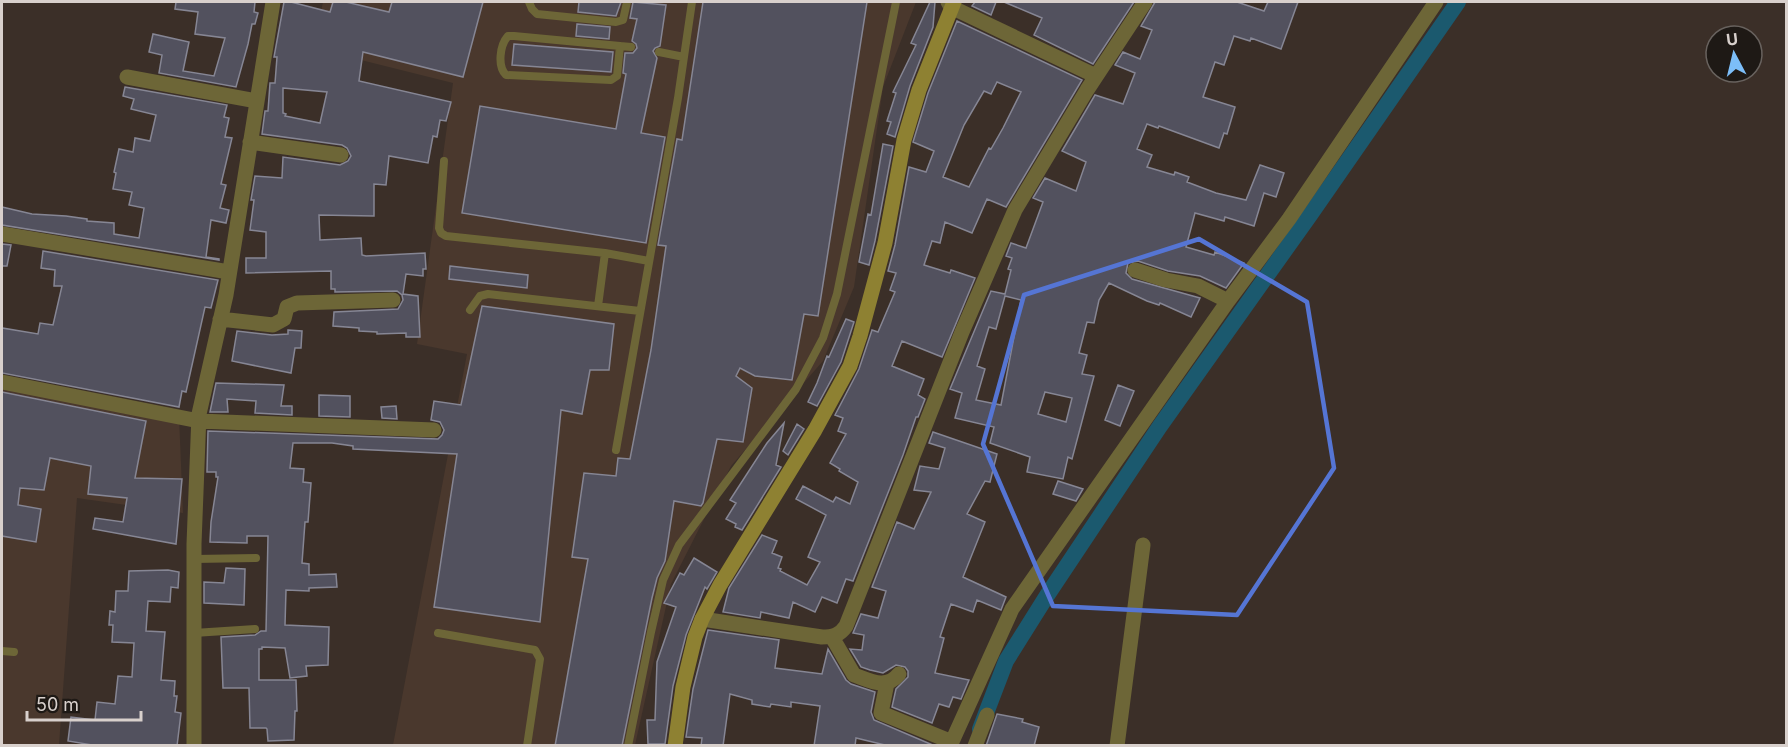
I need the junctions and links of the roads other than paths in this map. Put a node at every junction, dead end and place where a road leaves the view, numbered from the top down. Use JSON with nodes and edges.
{"nodes":[{"id":1,"x":273,"y":2,"type":"edge"},
{"id":2,"x":529,"y":2,"type":"edge"},
{"id":3,"x":627,"y":2,"type":"edge"},
{"id":4,"x":692,"y":2,"type":"edge"},
{"id":5,"x":896,"y":2,"type":"edge"},
{"id":6,"x":1145,"y":2,"type":"edge"},
{"id":7,"x":1436,"y":2,"type":"edge"},
{"id":8,"x":951,"y":3,"type":"edge"},
{"id":9,"x":620,"y":46,"type":"junction"},
{"id":10,"x":631,"y":47,"type":"dead end"},
{"id":11,"x":659,"y":52,"type":"dead end"},
{"id":12,"x":684,"y":57,"type":"junction"},
{"id":13,"x":1096,"y":76,"type":"junction"},
{"id":14,"x":127,"y":77,"type":"dead end"},
{"id":15,"x":256,"y":101,"type":"junction"},
{"id":16,"x":250,"y":142,"type":"junction"},
{"id":17,"x":340,"y":155,"type":"dead end"},
{"id":18,"x":444,"y":161,"type":"dead end"},
{"id":19,"x":2,"y":234,"type":"edge"},
{"id":20,"x":605,"y":253,"type":"junction"},
{"id":21,"x":649,"y":261,"type":"junction"},
{"id":22,"x":1135,"y":270,"type":"dead end"},
{"id":23,"x":229,"y":272,"type":"junction"},
{"id":24,"x":393,"y":300,"type":"dead end"},
{"id":25,"x":1228,"y":301,"type":"junction"},
{"id":26,"x":598,"y":306,"type":"junction"},
{"id":27,"x":470,"y":309,"type":"dead end"},
{"id":28,"x":640,"y":310,"type":"junction"},
{"id":29,"x":220,"y":319,"type":"junction"},
{"id":30,"x":2,"y":382,"type":"edge"},
{"id":31,"x":199,"y":421,"type":"junction"},
{"id":32,"x":434,"y":430,"type":"dead end"},
{"id":33,"x":616,"y":450,"type":"dead end"},
{"id":34,"x":1143,"y":545,"type":"dead end"},
{"id":35,"x":256,"y":558,"type":"dead end"},
{"id":36,"x":194,"y":559,"type":"junction"},
{"id":37,"x":702,"y":619,"type":"junction"},
{"id":38,"x":255,"y":629,"type":"dead end"},
{"id":39,"x":194,"y":633,"type":"junction"},
{"id":40,"x":438,"y":633,"type":"dead end"},
{"id":41,"x":832,"y":637,"type":"junction"},
{"id":42,"x":2,"y":651,"type":"edge"},
{"id":43,"x":15,"y":652,"type":"dead end"},
{"id":44,"x":987,"y":715,"type":"dead end"},
{"id":45,"x":951,"y":744,"type":"edge"},
{"id":46,"x":194,"y":746,"type":"edge"},
{"id":47,"x":526,"y":746,"type":"edge"},
{"id":48,"x":628,"y":746,"type":"edge"},
{"id":49,"x":675,"y":746,"type":"edge"},
{"id":50,"x":975,"y":746,"type":"edge"},
{"id":51,"x":1117,"y":746,"type":"edge"}],
"edges":[{"from":1,"to":15,"type":"street"},
{"from":2,"to":3,"type":"lane"},
{"from":4,"to":12,"type":"lane"},
{"from":5,"to":48,"type":"lane"},
{"from":6,"to":13,"type":"street"},
{"from":7,"to":25,"type":"street"},
{"from":8,"to":13,"type":"street"},
{"from":8,"to":37,"type":"street"},
{"from":9,"to":9,"type":"lane"},
{"from":9,"to":10,"type":"lane"},
{"from":11,"to":12,"type":"lane"},
{"from":12,"to":21,"type":"lane"},
{"from":13,"to":41,"type":"street"},
{"from":14,"to":15,"type":"street"},
{"from":15,"to":16,"type":"street"},
{"from":16,"to":17,"type":"street"},
{"from":16,"to":23,"type":"street"},
{"from":18,"to":20,"type":"lane"},
{"from":19,"to":23,"type":"street"},
{"from":20,"to":21,"type":"lane"},
{"from":20,"to":26,"type":"lane"},
{"from":21,"to":28,"type":"lane"},
{"from":22,"to":25,"type":"street"},
{"from":23,"to":29,"type":"street"},
{"from":24,"to":29,"type":"street"},
{"from":25,"to":45,"type":"street"},
{"from":26,"to":27,"type":"lane"},
{"from":26,"to":28,"type":"lane"},
{"from":28,"to":33,"type":"lane"},
{"from":29,"to":31,"type":"street"},
{"from":30,"to":31,"type":"street"},
{"from":31,"to":32,"type":"street"},
{"from":31,"to":36,"type":"street"},
{"from":34,"to":51,"type":"street"},
{"from":35,"to":36,"type":"lane"},
{"from":36,"to":39,"type":"street"},
{"from":37,"to":41,"type":"street"},
{"from":37,"to":49,"type":"street"},
{"from":38,"to":39,"type":"lane"},
{"from":39,"to":46,"type":"street"},
{"from":40,"to":47,"type":"lane"},
{"from":41,"to":45,"type":"street"},
{"from":42,"to":43,"type":"lane"},
{"from":44,"to":50,"type":"street"}]}
